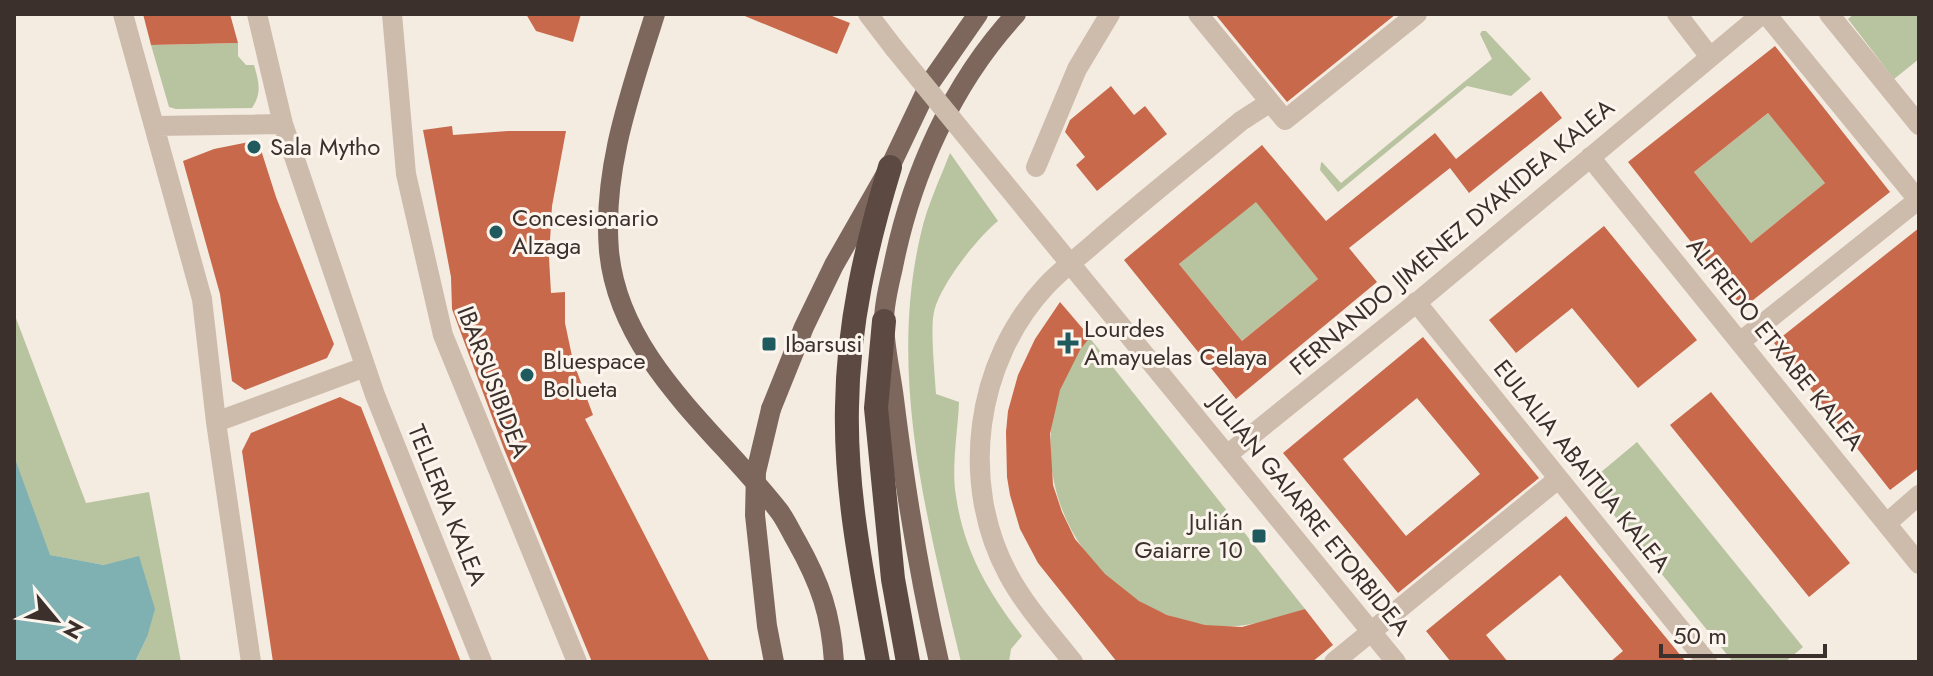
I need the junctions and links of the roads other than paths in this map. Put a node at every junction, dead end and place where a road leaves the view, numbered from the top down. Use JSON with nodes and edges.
{"nodes":[{"id":1,"x":123,"y":14,"type":"edge"},
{"id":2,"x":257,"y":14,"type":"edge"},
{"id":3,"x":392,"y":14,"type":"edge"},
{"id":4,"x":655,"y":14,"type":"edge"},
{"id":5,"x":868,"y":14,"type":"edge"},
{"id":6,"x":978,"y":14,"type":"edge"},
{"id":7,"x":1016,"y":14,"type":"edge"},
{"id":8,"x":1110,"y":14,"type":"edge"},
{"id":9,"x":1198,"y":14,"type":"edge"},
{"id":10,"x":1417,"y":14,"type":"edge"},
{"id":11,"x":1677,"y":14,"type":"edge"},
{"id":12,"x":1764,"y":14,"type":"edge"},
{"id":13,"x":1829,"y":14,"type":"edge"},
{"id":14,"x":1710,"y":57,"type":"junction"},
{"id":15,"x":1269,"y":103,"type":"junction"},
{"id":16,"x":283,"y":124,"type":"junction"},
{"id":17,"x":1919,"y":125,"type":"edge"},
{"id":18,"x":155,"y":126,"type":"junction"},
{"id":19,"x":1590,"y":157,"type":"junction"},
{"id":20,"x":890,"y":167,"type":"junction"},
{"id":21,"x":1036,"y":167,"type":"dead end"},
{"id":22,"x":1918,"y":201,"type":"edge"},
{"id":23,"x":1070,"y":264,"type":"junction"},
{"id":24,"x":1416,"y":302,"type":"junction"},
{"id":25,"x":884,"y":321,"type":"junction"},
{"id":26,"x":1740,"y":342,"type":"junction"},
{"id":27,"x":365,"y":367,"type":"junction"},
{"id":28,"x":216,"y":422,"type":"junction"},
{"id":29,"x":1227,"y":455,"type":"junction"},
{"id":30,"x":1558,"y":479,"type":"junction"},
{"id":31,"x":1919,"y":495,"type":"edge"},
{"id":32,"x":1887,"y":523,"type":"junction"},
{"id":33,"x":1919,"y":564,"type":"edge"},
{"id":34,"x":1371,"y":631,"type":"junction"},
{"id":35,"x":251,"y":662,"type":"edge"},
{"id":36,"x":482,"y":662,"type":"edge"},
{"id":37,"x":577,"y":662,"type":"edge"},
{"id":38,"x":774,"y":662,"type":"edge"},
{"id":39,"x":834,"y":662,"type":"edge"},
{"id":40,"x":878,"y":662,"type":"edge"},
{"id":41,"x":908,"y":662,"type":"edge"},
{"id":42,"x":939,"y":662,"type":"edge"},
{"id":43,"x":1073,"y":662,"type":"edge"},
{"id":44,"x":1334,"y":662,"type":"edge"},
{"id":45,"x":1396,"y":662,"type":"edge"},
{"id":46,"x":1707,"y":662,"type":"edge"}],
"edges":[{"from":1,"to":18,"type":"street"},
{"from":2,"to":16,"type":"street","name":"TELLERIA KALEA"},
{"from":3,"to":37,"type":"street","name":"IBARSUSIBIDEA"},
{"from":4,"to":39,"type":"main road"},
{"from":5,"to":23,"type":"street","name":"JULIAN GAIARRE ETORBIDEA","bridge":true},
{"from":6,"to":20,"type":"main road"},
{"from":7,"to":25,"type":"main road"},
{"from":8,"to":21,"type":"street"},
{"from":9,"to":15,"type":"street"},
{"from":10,"to":15,"type":"street"},
{"from":11,"to":14,"type":"street"},
{"from":12,"to":14,"type":"street","name":"FERNANDO JIMENEZ DYAKIDEA KALEA"},
{"from":12,"to":22,"type":"street"},
{"from":13,"to":17,"type":"street"},
{"from":14,"to":19,"type":"street","name":"FERNANDO JIMENEZ DYAKIDEA KALEA"},
{"from":15,"to":23,"type":"street"},
{"from":16,"to":18,"type":"street"},
{"from":16,"to":27,"type":"street","name":"TELLERIA KALEA"},
{"from":18,"to":28,"type":"street"},
{"from":19,"to":24,"type":"street","name":"FERNANDO JIMENEZ DYAKIDEA KALEA"},
{"from":19,"to":26,"type":"street","name":"ALFREDO ETXABE KALEA"},
{"from":20,"to":38,"type":"main road","bridge":true},
{"from":20,"to":40,"type":"highway"},
{"from":22,"to":26,"type":"street"},
{"from":23,"to":29,"type":"street","name":"JULIAN GAIARRE ETORBIDEA"},
{"from":23,"to":43,"type":"street"},
{"from":24,"to":29,"type":"street","name":"FERNANDO JIMENEZ DYAKIDEA KALEA"},
{"from":24,"to":30,"type":"street","name":"EULALIA ABAITUA KALEA"},
{"from":25,"to":41,"type":"highway"},
{"from":25,"to":42,"type":"main road"},
{"from":26,"to":32,"type":"street","name":"ALFREDO ETXABE KALEA"},
{"from":27,"to":28,"type":"street"},
{"from":27,"to":36,"type":"street","name":"TELLERIA KALEA"},
{"from":28,"to":35,"type":"street"},
{"from":29,"to":34,"type":"street","name":"JULIAN GAIARRE ETORBIDEA"},
{"from":30,"to":34,"type":"street"},
{"from":30,"to":46,"type":"street","name":"EULALIA ABAITUA KALEA"},
{"from":31,"to":32,"type":"street"},
{"from":32,"to":33,"type":"street","name":"ALFREDO ETXABE KALEA"},
{"from":34,"to":44,"type":"street"},
{"from":34,"to":45,"type":"street","name":"JULIAN GAIARRE ETORBIDEA"}]}
